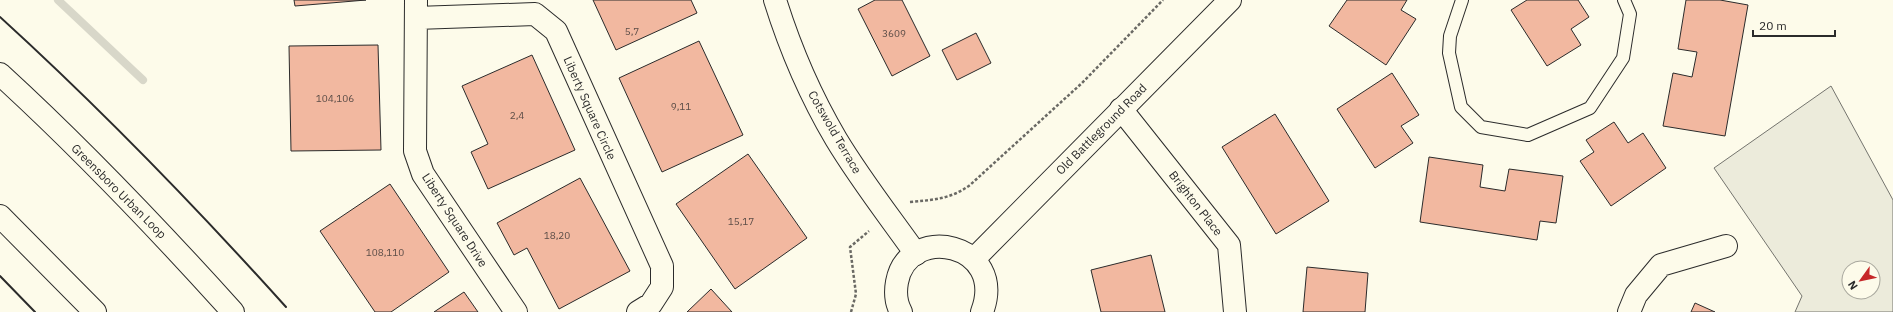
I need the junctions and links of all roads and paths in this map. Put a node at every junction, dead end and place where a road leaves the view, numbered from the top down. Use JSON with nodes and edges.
{"nodes":[{"id":1,"x":775,"y":0,"type":"edge"},
{"id":2,"x":1163,"y":0,"type":"edge"},
{"id":3,"x":1230,"y":0,"type":"edge"},
{"id":4,"x":1462,"y":0,"type":"edge"},
{"id":5,"x":1624,"y":0,"type":"edge"},
{"id":6,"x":416,"y":9,"type":"edge"},
{"id":7,"x":0,"y":74,"type":"edge"},
{"id":8,"x":1121,"y":108,"type":"junction"},
{"id":9,"x":0,"y":216,"type":"edge"},
{"id":10,"x":889,"y":216,"type":"junction"},
{"id":11,"x":1726,"y":246,"type":"dead end"},
{"id":12,"x":916,"y":254,"type":"junction"},
{"id":13,"x":974,"y":259,"type":"junction"},
{"id":14,"x":95,"y":312,"type":"edge"},
{"id":15,"x":233,"y":312,"type":"edge"},
{"id":16,"x":516,"y":312,"type":"edge"},
{"id":17,"x":638,"y":312,"type":"edge"},
{"id":18,"x":851,"y":312,"type":"edge"},
{"id":19,"x":901,"y":312,"type":"edge"},
{"id":20,"x":982,"y":312,"type":"edge"},
{"id":21,"x":1235,"y":312,"type":"edge"},
{"id":22,"x":1629,"y":312,"type":"edge"}],
"edges":[{"from":1,"to":10,"type":"main road","name":"Cotswold Terrace"},
{"from":2,"to":10,"type":"path"},
{"from":3,"to":8,"type":"main road","name":"Old Battleground Road"},
{"from":4,"to":5,"type":"lane"},
{"from":6,"to":16,"type":"main road","name":"Liberty Square Drive"},
{"from":6,"to":17,"type":"main road","name":"Liberty Square Circle"},
{"from":7,"to":15,"type":"main road","name":"Greensboro Urban Loop"},
{"from":8,"to":13,"type":"main road","name":"Old Battleground Road"},
{"from":8,"to":21,"type":"main road","name":"Brighton Place"},
{"from":9,"to":14,"type":"main road"},
{"from":10,"to":12,"type":"main road","name":"Cotswold Terrace"},
{"from":10,"to":18,"type":"path"},
{"from":11,"to":22,"type":"main road"},
{"from":12,"to":13,"type":"main road"},
{"from":12,"to":19,"type":"main road"},
{"from":13,"to":20,"type":"main road"}]}
